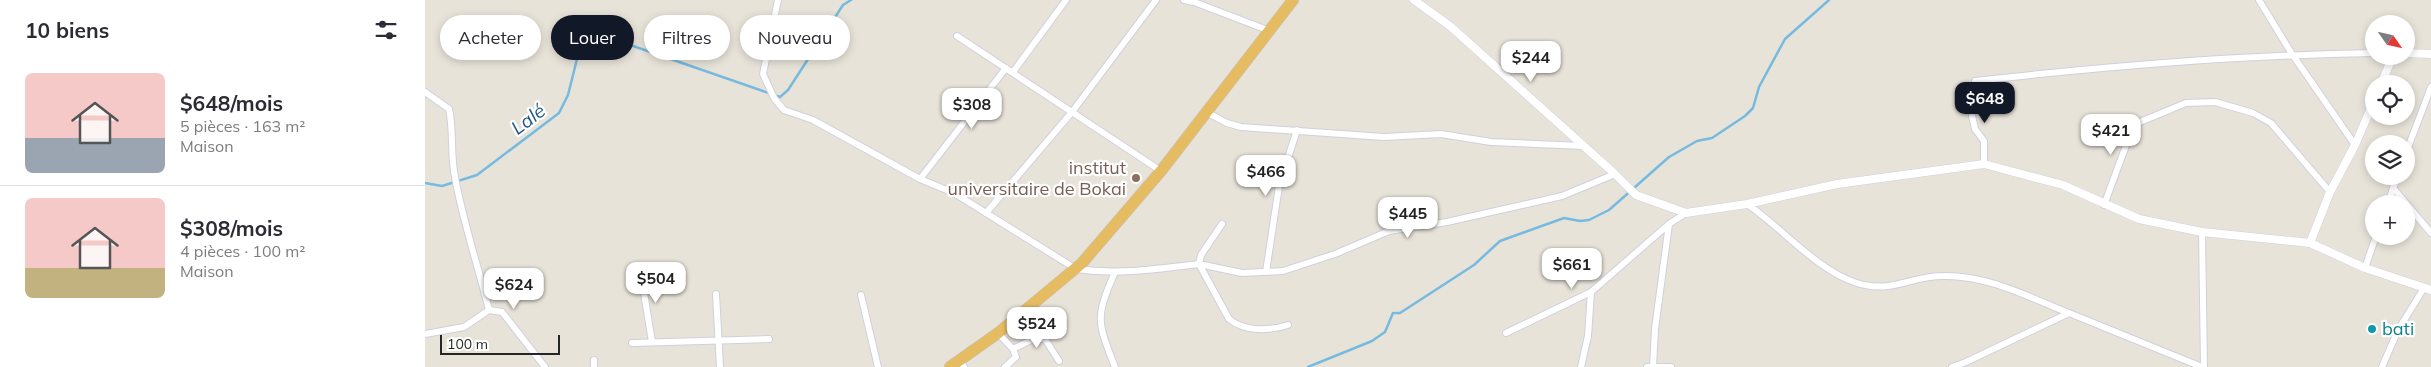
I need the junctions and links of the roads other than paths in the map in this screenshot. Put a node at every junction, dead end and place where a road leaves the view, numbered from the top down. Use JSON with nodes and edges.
{"nodes":[{"id":1,"x":778,"y":0,"type":"edge"},
{"id":2,"x":1067,"y":0,"type":"edge"},
{"id":3,"x":1156,"y":0,"type":"edge"},
{"id":4,"x":1184,"y":0,"type":"edge"},
{"id":5,"x":1293,"y":0,"type":"edge"},
{"id":6,"x":1415,"y":0,"type":"edge"},
{"id":7,"x":2259,"y":0,"type":"edge"},
{"id":8,"x":1270,"y":32,"type":"junction"},
{"id":9,"x":957,"y":36,"type":"dead end"},
{"id":10,"x":2365,"y":53,"type":"edge"},
{"id":11,"x":2415,"y":53,"type":"edge"},
{"id":12,"x":2292,"y":54,"type":"junction"},
{"id":13,"x":2431,"y":54,"type":"edge"},
{"id":14,"x":1006,"y":68,"type":"junction"},
{"id":15,"x":1013,"y":72,"type":"junction"},
{"id":16,"x":2431,"y":87,"type":"edge"},
{"id":17,"x":425,"y":92,"type":"edge"},
{"id":18,"x":1072,"y":112,"type":"junction"},
{"id":19,"x":1207,"y":112,"type":"junction"},
{"id":20,"x":2365,"y":122,"type":"edge"},
{"id":21,"x":1297,"y":130,"type":"junction"},
{"id":22,"x":2413,"y":135,"type":"edge"},
{"id":23,"x":2355,"y":145,"type":"junction"},
{"id":24,"x":1584,"y":146,"type":"junction"},
{"id":25,"x":1984,"y":164,"type":"junction"},
{"id":26,"x":1161,"y":171,"type":"junction"},
{"id":27,"x":1615,"y":174,"type":"junction"},
{"id":28,"x":920,"y":179,"type":"junction"},
{"id":29,"x":2394,"y":185,"type":"edge"},
{"id":30,"x":2393,"y":188,"type":"junction"},
{"id":31,"x":2330,"y":192,"type":"junction"},
{"id":32,"x":2391,"y":195,"type":"edge"},
{"id":33,"x":1747,"y":204,"type":"junction"},
{"id":34,"x":2104,"y":205,"type":"junction"},
{"id":35,"x":986,"y":213,"type":"junction"},
{"id":36,"x":1686,"y":213,"type":"junction"},
{"id":37,"x":1222,"y":224,"type":"dead end"},
{"id":38,"x":1669,"y":224,"type":"junction"},
{"id":39,"x":2202,"y":232,"type":"junction"},
{"id":40,"x":2431,"y":233,"type":"edge"},
{"id":41,"x":2311,"y":243,"type":"junction"},
{"id":42,"x":2373,"y":245,"type":"edge"},
{"id":43,"x":1199,"y":264,"type":"junction"},
{"id":44,"x":640,"y":268,"type":"dead end"},
{"id":45,"x":2365,"y":268,"type":"junction"},
{"id":46,"x":1076,"y":269,"type":"junction"},
{"id":47,"x":1115,"y":272,"type":"junction"},
{"id":48,"x":1266,"y":272,"type":"junction"},
{"id":49,"x":2427,"y":289,"type":"edge"},
{"id":50,"x":1591,"y":292,"type":"junction"},
{"id":51,"x":716,"y":294,"type":"dead end"},
{"id":52,"x":861,"y":295,"type":"dead end"},
{"id":53,"x":489,"y":310,"type":"junction"},
{"id":54,"x":2069,"y":313,"type":"junction"},
{"id":55,"x":1288,"y":325,"type":"dead end"},
{"id":56,"x":998,"y":333,"type":"junction"},
{"id":57,"x":1506,"y":333,"type":"dead end"},
{"id":58,"x":425,"y":334,"type":"edge"},
{"id":59,"x":769,"y":339,"type":"dead end"},
{"id":60,"x":719,"y":340,"type":"junction"},
{"id":61,"x":652,"y":342,"type":"junction"},
{"id":62,"x":632,"y":343,"type":"dead end"},
{"id":63,"x":1013,"y":349,"type":"junction"},
{"id":64,"x":1059,"y":361,"type":"dead end"},
{"id":65,"x":962,"y":364,"type":"edge"},
{"id":66,"x":1653,"y":366,"type":"edge"},
{"id":67,"x":545,"y":367,"type":"edge"},
{"id":68,"x":720,"y":367,"type":"edge"},
{"id":69,"x":878,"y":367,"type":"edge"},
{"id":70,"x":949,"y":367,"type":"edge"},
{"id":71,"x":1005,"y":367,"type":"edge"},
{"id":72,"x":1115,"y":367,"type":"edge"},
{"id":73,"x":1581,"y":367,"type":"edge"},
{"id":74,"x":1647,"y":367,"type":"edge"},
{"id":75,"x":1671,"y":367,"type":"edge"},
{"id":76,"x":1952,"y":367,"type":"edge"},
{"id":77,"x":2203,"y":367,"type":"edge"},
{"id":78,"x":2382,"y":367,"type":"edge"}],
"edges":[{"from":1,"to":28,"type":"street"},
{"from":2,"to":15,"type":"street"},
{"from":3,"to":18,"type":"street"},
{"from":4,"to":8,"type":"street"},
{"from":5,"to":8,"type":"highway"},
{"from":6,"to":24,"type":"street"},
{"from":7,"to":12,"type":"street"},
{"from":8,"to":19,"type":"highway"},
{"from":9,"to":14,"type":"street"},
{"from":10,"to":12,"type":"street"},
{"from":11,"to":13,"type":"street"},
{"from":12,"to":23,"type":"street"},
{"from":12,"to":25,"type":"street"},
{"from":14,"to":15,"type":"street"},
{"from":14,"to":28,"type":"street"},
{"from":15,"to":18,"type":"street"},
{"from":16,"to":22,"type":"street"},
{"from":17,"to":53,"type":"street"},
{"from":18,"to":26,"type":"street"},
{"from":18,"to":35,"type":"street"},
{"from":19,"to":21,"type":"street"},
{"from":19,"to":26,"type":"highway"},
{"from":20,"to":23,"type":"street"},
{"from":21,"to":24,"type":"street"},
{"from":21,"to":48,"type":"street"},
{"from":23,"to":31,"type":"street"},
{"from":24,"to":27,"type":"street"},
{"from":25,"to":33,"type":"street"},
{"from":25,"to":34,"type":"street"},
{"from":26,"to":46,"type":"highway"},
{"from":27,"to":36,"type":"street"},
{"from":27,"to":48,"type":"street"},
{"from":28,"to":35,"type":"street"},
{"from":29,"to":30,"type":"street"},
{"from":30,"to":32,"type":"street"},
{"from":30,"to":40,"type":"street"},
{"from":31,"to":34,"type":"street"},
{"from":31,"to":41,"type":"street"},
{"from":33,"to":36,"type":"street"},
{"from":33,"to":54,"type":"street"},
{"from":34,"to":39,"type":"street"},
{"from":35,"to":46,"type":"street"},
{"from":36,"to":38,"type":"street"},
{"from":37,"to":43,"type":"street"},
{"from":38,"to":50,"type":"street"},
{"from":38,"to":66,"type":"street"},
{"from":39,"to":41,"type":"street"},
{"from":39,"to":77,"type":"street"},
{"from":41,"to":45,"type":"street"},
{"from":42,"to":45,"type":"street"},
{"from":43,"to":47,"type":"street"},
{"from":43,"to":48,"type":"street"},
{"from":43,"to":55,"type":"street"},
{"from":44,"to":61,"type":"street"},
{"from":45,"to":49,"type":"street"},
{"from":46,"to":47,"type":"street"},
{"from":46,"to":56,"type":"highway"},
{"from":47,"to":72,"type":"street"},
{"from":49,"to":78,"type":"street"},
{"from":50,"to":57,"type":"street"},
{"from":50,"to":73,"type":"street"},
{"from":51,"to":60,"type":"street"},
{"from":52,"to":69,"type":"street"},
{"from":53,"to":58,"type":"street"},
{"from":53,"to":67,"type":"street"},
{"from":54,"to":76,"type":"street"},
{"from":54,"to":77,"type":"street"},
{"from":56,"to":63,"type":"street"},
{"from":56,"to":65,"type":"highway"},
{"from":59,"to":60,"type":"street"},
{"from":60,"to":61,"type":"street"},
{"from":60,"to":68,"type":"street"},
{"from":61,"to":62,"type":"street"},
{"from":63,"to":64,"type":"street"},
{"from":63,"to":71,"type":"street"},
{"from":65,"to":70,"type":"highway"},
{"from":66,"to":74,"type":"street"},
{"from":66,"to":75,"type":"street"}]}
